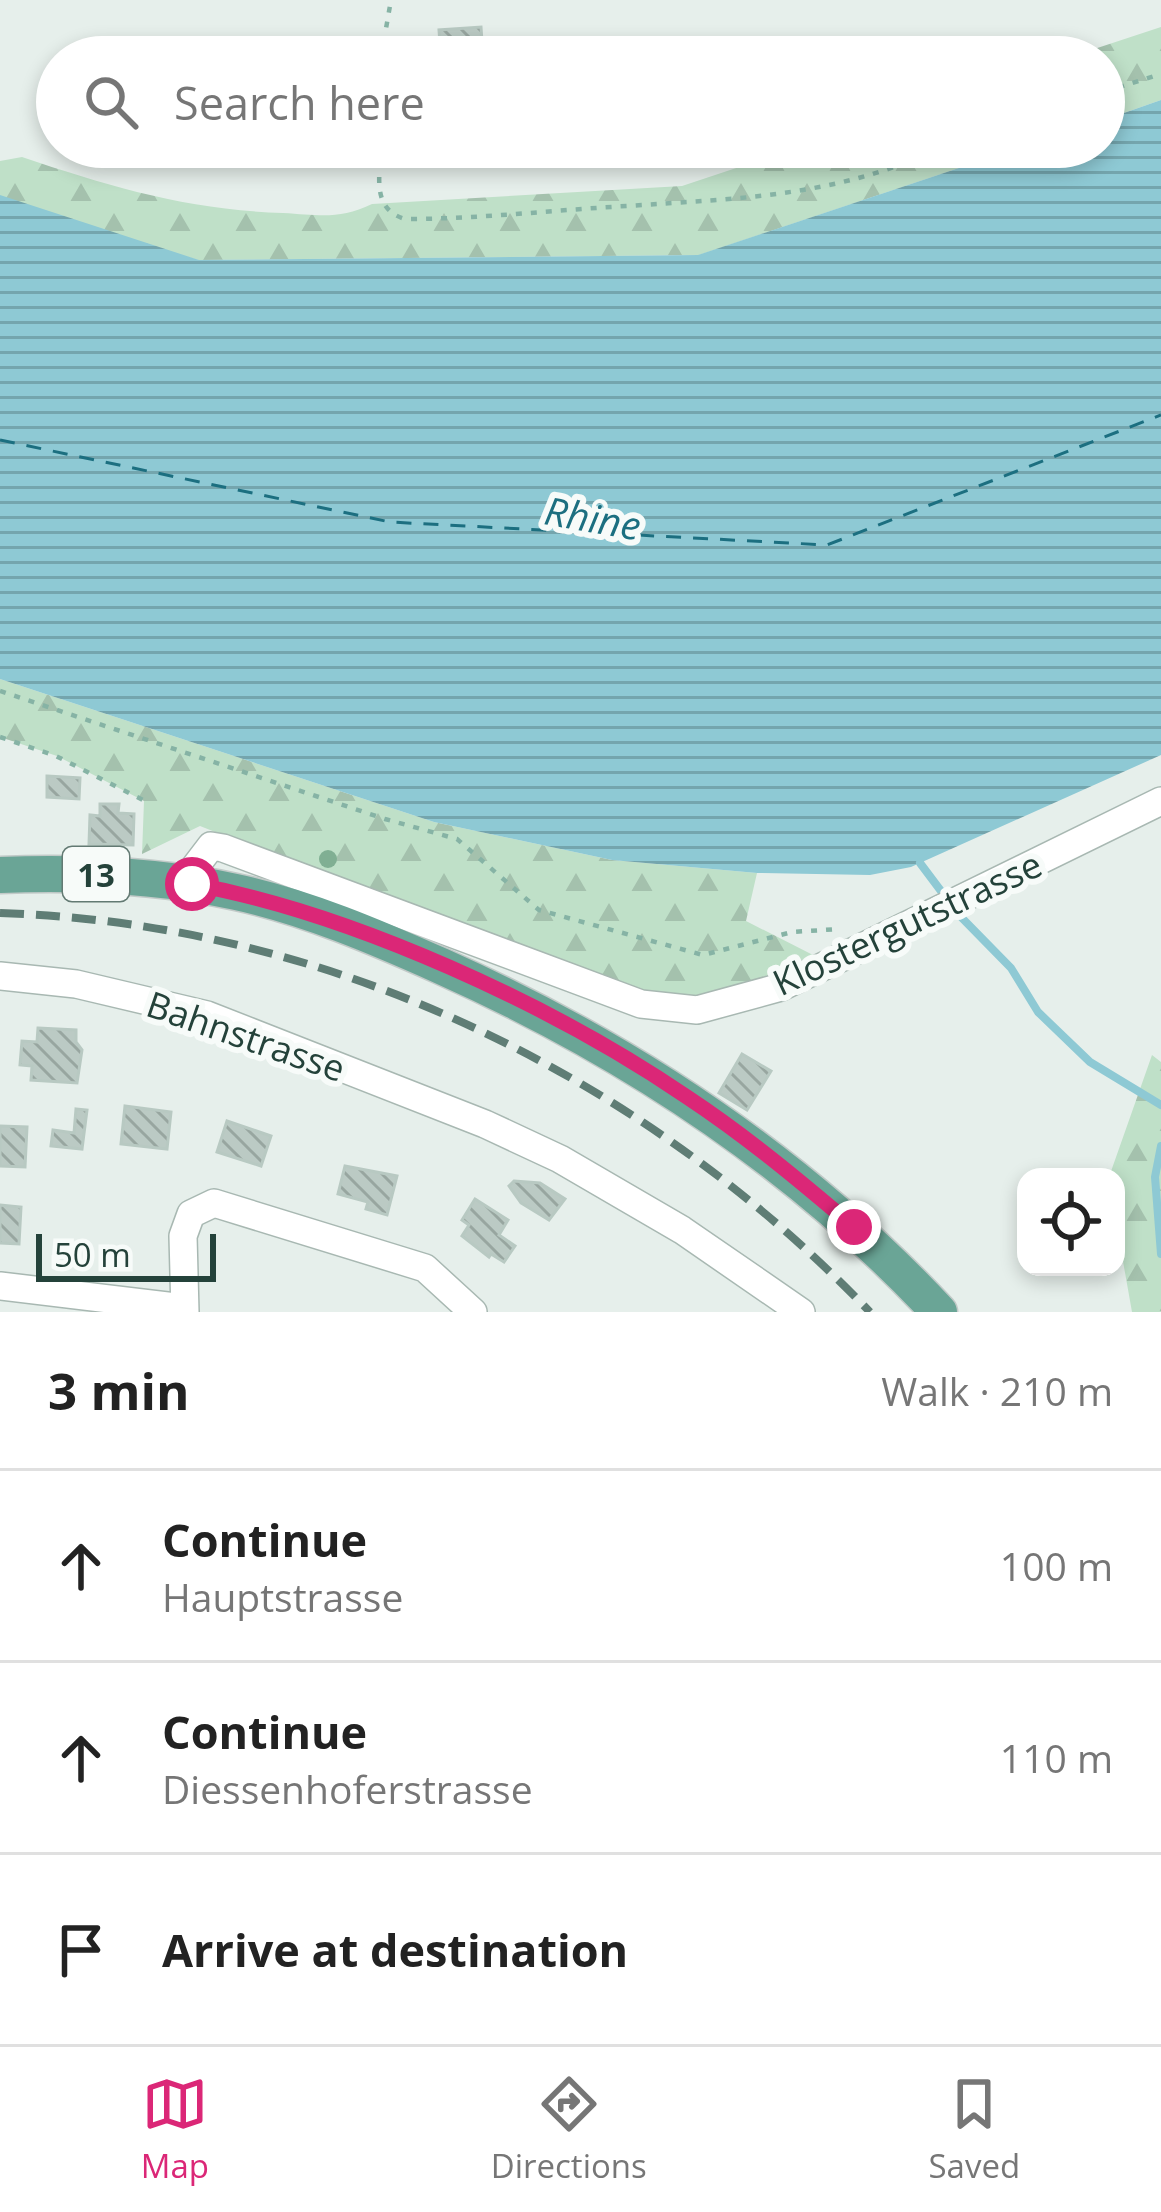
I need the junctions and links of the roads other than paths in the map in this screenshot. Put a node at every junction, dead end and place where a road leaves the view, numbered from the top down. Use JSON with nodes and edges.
{"nodes":[{"id":1,"x":1161,"y":801,"type":"edge"},
{"id":2,"x":0,"y":875,"type":"edge"},
{"id":3,"x":192,"y":884,"type":"junction"},
{"id":4,"x":0,"y":976,"type":"edge"},
{"id":5,"x":0,"y":1286,"type":"edge"},
{"id":6,"x":185,"y":1310,"type":"edge"},
{"id":7,"x":473,"y":1312,"type":"edge"},
{"id":8,"x":801,"y":1312,"type":"edge"},
{"id":9,"x":939,"y":1312,"type":"edge"}],
"edges":[{"from":1,"to":3,"type":"street","name":"Klostergutstrasse"},
{"from":2,"to":3,"type":"main road","number":"13"},
{"from":3,"to":9,"type":"main road","number":"13"},
{"from":4,"to":8,"type":"street","name":"Bahnstrasse"},
{"from":5,"to":6,"type":"street"},
{"from":6,"to":7,"type":"street"}]}
